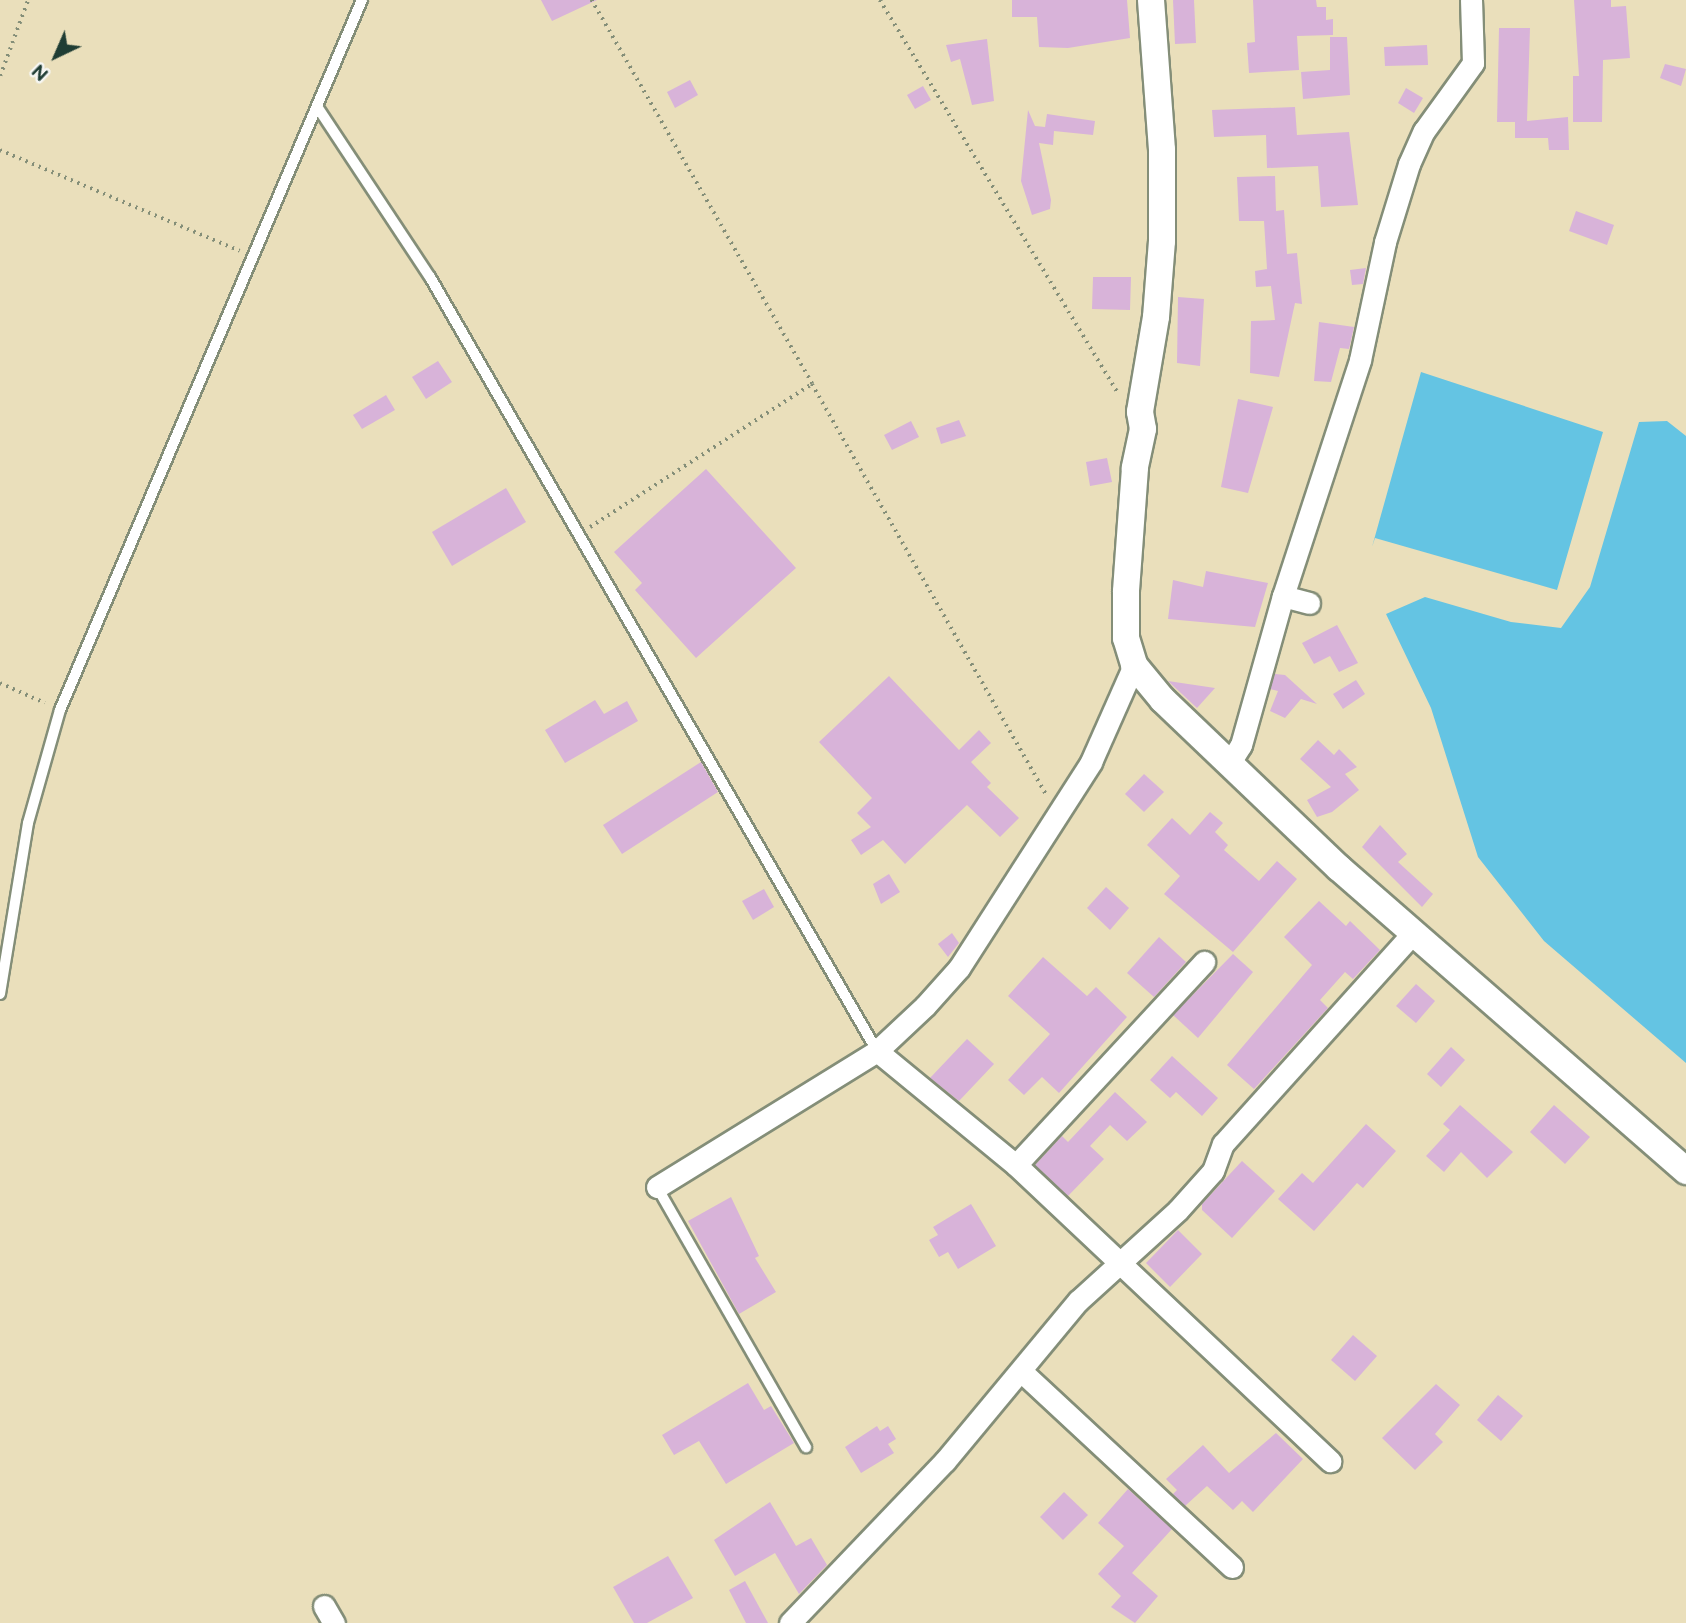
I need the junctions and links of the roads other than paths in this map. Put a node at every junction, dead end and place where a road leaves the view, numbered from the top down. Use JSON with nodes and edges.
{"nodes":[{"id":1,"x":362,"y":0,"type":"edge"},
{"id":2,"x":1151,"y":0,"type":"edge"},
{"id":3,"x":1471,"y":0,"type":"edge"},
{"id":4,"x":318,"y":108,"type":"junction"},
{"id":5,"x":1283,"y":596,"type":"junction"},
{"id":6,"x":1309,"y":603,"type":"dead end"},
{"id":7,"x":1134,"y":665,"type":"junction"},
{"id":8,"x":1228,"y":764,"type":"junction"},
{"id":9,"x":1412,"y":934,"type":"junction"},
{"id":10,"x":1204,"y":962,"type":"dead end"},
{"id":11,"x":0,"y":994,"type":"edge"},
{"id":12,"x":877,"y":1051,"type":"junction"},
{"id":13,"x":1016,"y":1166,"type":"junction"},
{"id":14,"x":1686,"y":1171,"type":"edge"},
{"id":15,"x":657,"y":1186,"type":"joint"},
{"id":16,"x":1116,"y":1263,"type":"junction"},
{"id":17,"x":1021,"y":1371,"type":"junction"},
{"id":18,"x":806,"y":1447,"type":"dead end"},
{"id":19,"x":1331,"y":1461,"type":"dead end"},
{"id":20,"x":1232,"y":1567,"type":"dead end"},
{"id":21,"x":790,"y":1623,"type":"edge"}],
"edges":[{"from":1,"to":4,"type":"lane"},
{"from":2,"to":7,"type":"street"},
{"from":3,"to":5,"type":"street"},
{"from":4,"to":11,"type":"lane"},
{"from":4,"to":12,"type":"lane"},
{"from":5,"to":6,"type":"street"},
{"from":5,"to":8,"type":"street"},
{"from":7,"to":8,"type":"street"},
{"from":7,"to":12,"type":"street"},
{"from":8,"to":9,"type":"street"},
{"from":9,"to":14,"type":"street"},
{"from":9,"to":16,"type":"street"},
{"from":10,"to":13,"type":"street"},
{"from":12,"to":13,"type":"street"},
{"from":12,"to":15,"type":"street"},
{"from":13,"to":16,"type":"street"},
{"from":15,"to":18,"type":"lane"},
{"from":16,"to":17,"type":"street"},
{"from":16,"to":19,"type":"street"},
{"from":17,"to":20,"type":"street"},
{"from":17,"to":21,"type":"street"}]}
